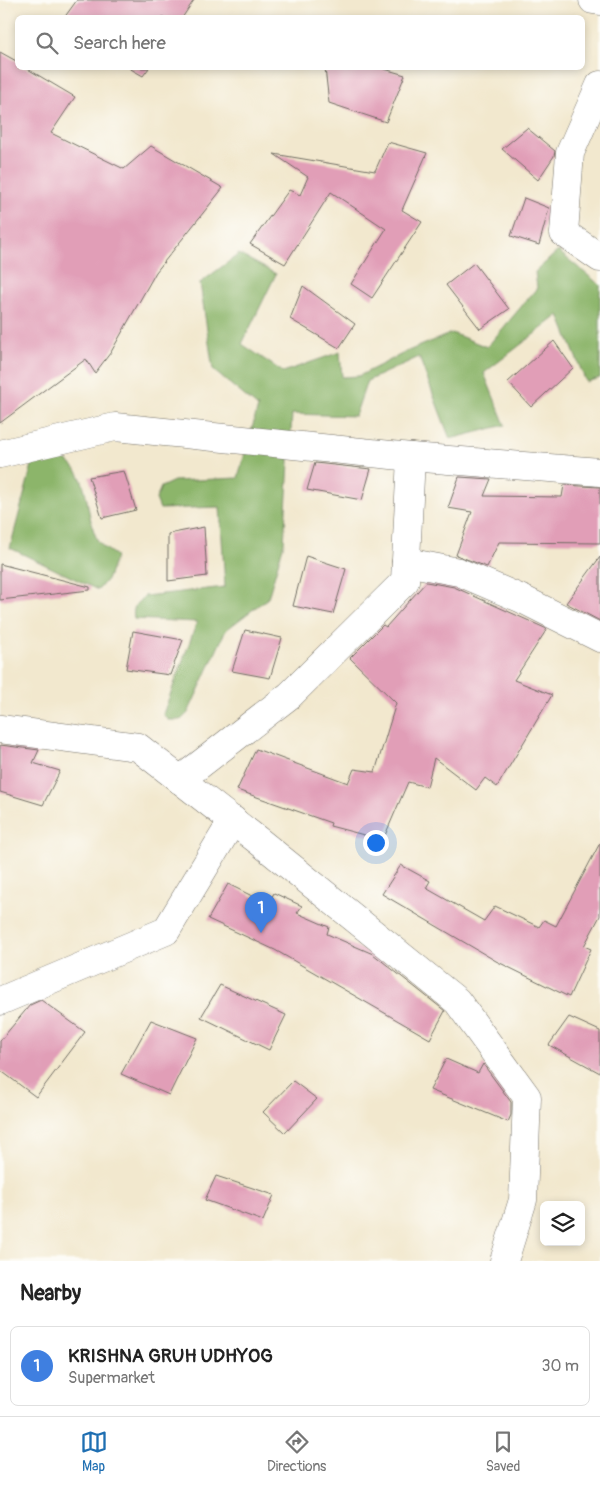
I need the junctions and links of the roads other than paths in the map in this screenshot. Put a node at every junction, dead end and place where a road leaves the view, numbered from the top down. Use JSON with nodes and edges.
{"nodes":[{"id":1,"x":594,"y":0,"type":"edge"},
{"id":2,"x":600,"y":1,"type":"edge"},
{"id":3,"x":600,"y":85,"type":"edge"},
{"id":4,"x":600,"y":258,"type":"edge"},
{"id":5,"x":0,"y":454,"type":"edge"},
{"id":6,"x":411,"y":457,"type":"junction"},
{"id":7,"x":600,"y":472,"type":"edge"},
{"id":8,"x":406,"y":562,"type":"junction"},
{"id":9,"x":600,"y":638,"type":"edge"},
{"id":10,"x":0,"y":729,"type":"edge"},
{"id":11,"x":180,"y":780,"type":"junction"},
{"id":12,"x":232,"y":820,"type":"junction"},
{"id":13,"x":0,"y":1001,"type":"edge"},
{"id":14,"x":504,"y":1261,"type":"edge"}],
"edges":[{"from":1,"to":2,"type":"street"},
{"from":3,"to":4,"type":"street"},
{"from":5,"to":6,"type":"street"},
{"from":6,"to":7,"type":"street"},
{"from":6,"to":8,"type":"street"},
{"from":8,"to":9,"type":"street"},
{"from":8,"to":11,"type":"street"},
{"from":10,"to":11,"type":"street"},
{"from":11,"to":12,"type":"street"},
{"from":12,"to":13,"type":"street"},
{"from":12,"to":14,"type":"street"}]}
